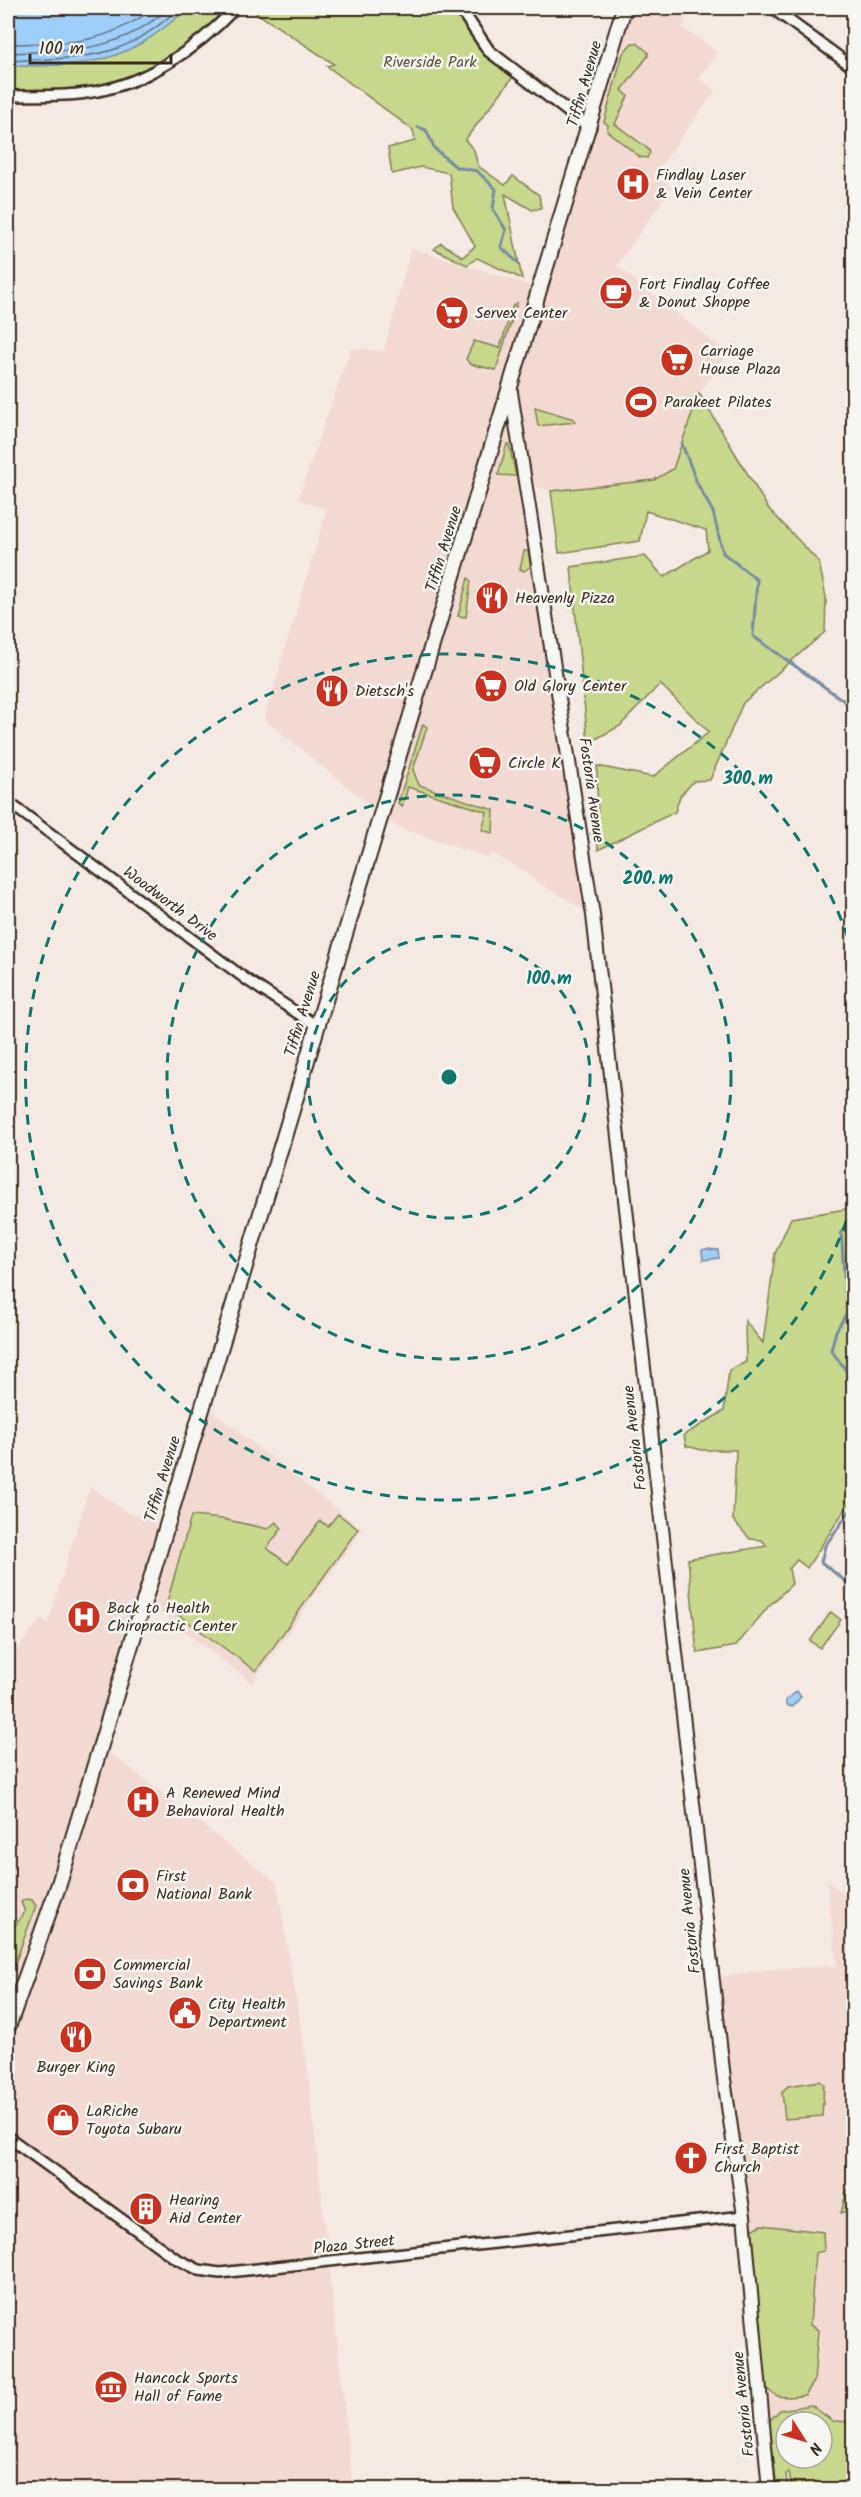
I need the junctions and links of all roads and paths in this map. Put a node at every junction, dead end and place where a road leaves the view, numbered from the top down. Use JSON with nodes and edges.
{"nodes":[{"id":1,"x":235,"y":8,"type":"edge"},
{"id":2,"x":460,"y":8,"type":"edge"},
{"id":3,"x":624,"y":8,"type":"edge"},
{"id":4,"x":772,"y":8,"type":"edge"},
{"id":5,"x":854,"y":68,"type":"edge"},
{"id":6,"x":8,"y":96,"type":"edge"},
{"id":7,"x":590,"y":128,"type":"junction"},
{"id":8,"x":510,"y":386,"type":"junction"},
{"id":9,"x":8,"y":802,"type":"edge"},
{"id":10,"x":317,"y":1026,"type":"junction"},
{"id":11,"x":8,"y":2027,"type":"edge"},
{"id":12,"x":8,"y":2137,"type":"edge"},
{"id":13,"x":744,"y":2216,"type":"junction"},
{"id":14,"x":770,"y":2490,"type":"edge"}],
"edges":[{"from":1,"to":6,"type":"street"},
{"from":2,"to":7,"type":"main road"},
{"from":3,"to":7,"type":"highway","name":"Tiffin Avenue"},
{"from":4,"to":5,"type":"street"},
{"from":7,"to":8,"type":"highway","name":"Tiffin Avenue"},
{"from":8,"to":10,"type":"highway","name":"Tiffin Avenue"},
{"from":8,"to":13,"type":"main road","name":"Fostoria Avenue"},
{"from":9,"to":10,"type":"street","name":"Woodworth Drive"},
{"from":10,"to":11,"type":"highway","name":"Tiffin Avenue"},
{"from":12,"to":13,"type":"street","name":"Plaza Street"},
{"from":13,"to":14,"type":"main road","name":"Fostoria Avenue"}]}
